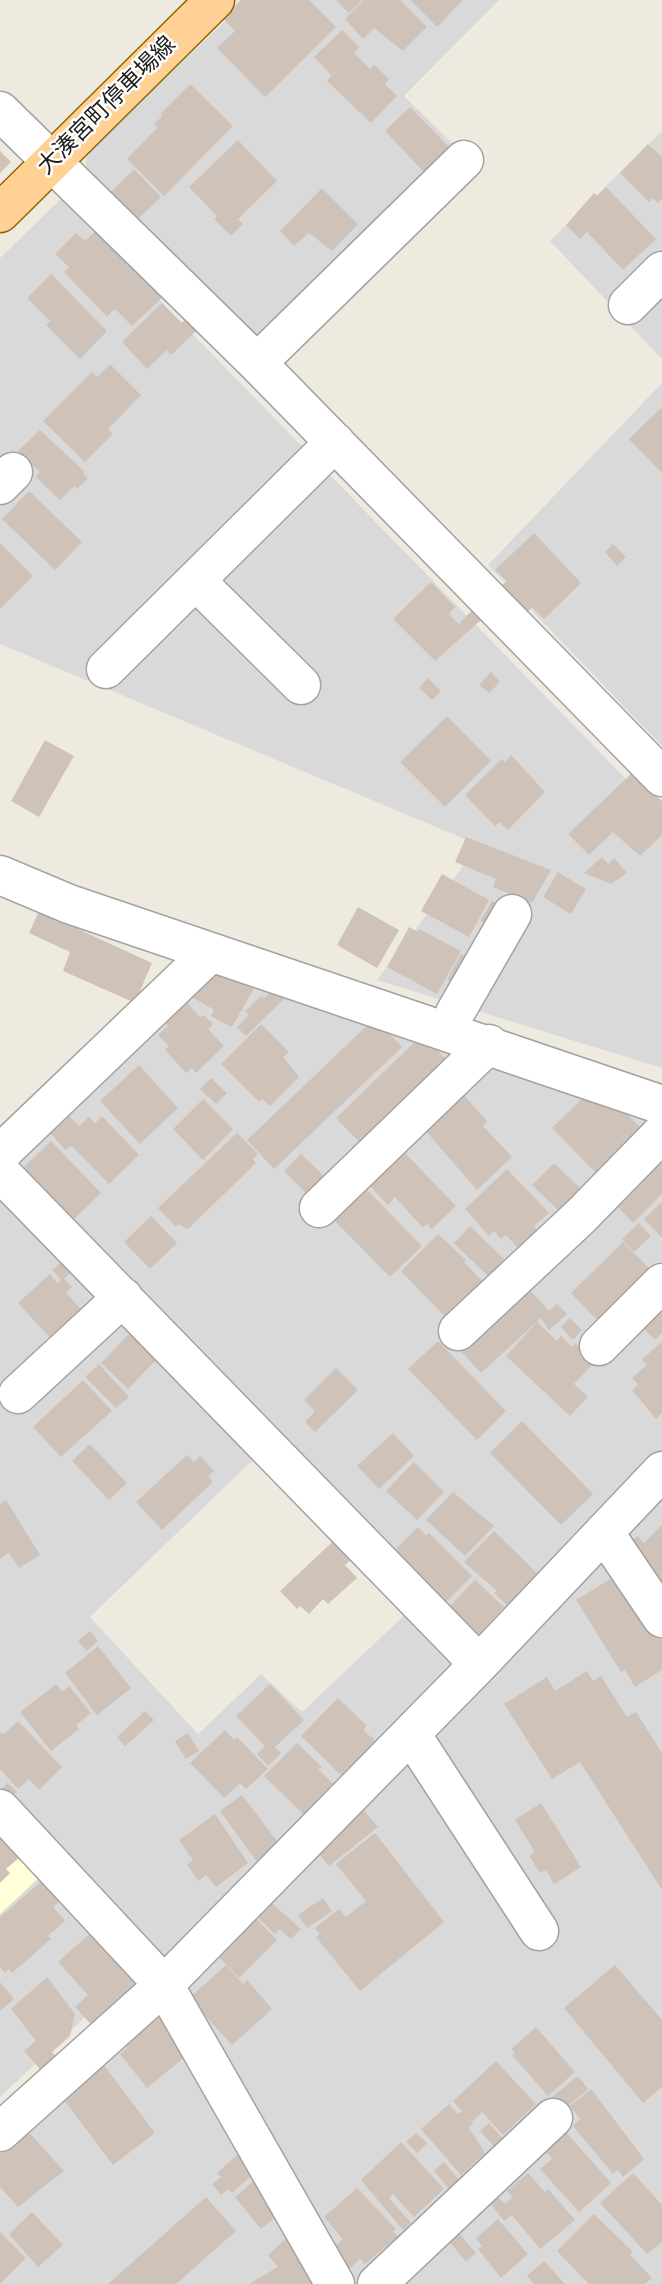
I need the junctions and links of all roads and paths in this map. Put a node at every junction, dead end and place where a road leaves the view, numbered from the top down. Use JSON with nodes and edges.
{"nodes":[{"id":1,"x":215,"y":0,"type":"edge"},
{"id":2,"x":0,"y":111,"type":"edge"},
{"id":3,"x":464,"y":160,"type":"dead end"},
{"id":4,"x":51,"y":163,"type":"junction"},
{"id":5,"x":0,"y":213,"type":"edge"},
{"id":6,"x":662,"y":271,"type":"edge"},
{"id":7,"x":628,"y":305,"type":"dead end"},
{"id":8,"x":257,"y":363,"type":"junction"},
{"id":9,"x":335,"y":442,"type":"junction"},
{"id":10,"x":196,"y":581,"type":"junction"},
{"id":11,"x":107,"y":669,"type":"dead end"},
{"id":12,"x":301,"y":685,"type":"dead end"},
{"id":13,"x":662,"y":777,"type":"edge"},
{"id":14,"x":0,"y":875,"type":"edge"},
{"id":15,"x":512,"y":914,"type":"dead end"},
{"id":16,"x":209,"y":953,"type":"junction"},
{"id":17,"x":450,"y":1032,"type":"junction"},
{"id":18,"x":489,"y":1044,"type":"junction"},
{"id":19,"x":662,"y":1105,"type":"edge"},
{"id":20,"x":662,"y":1133,"type":"edge"},
{"id":21,"x":0,"y":1154,"type":"edge"},
{"id":22,"x":0,"y":1172,"type":"edge"},
{"id":23,"x":319,"y":1208,"type":"dead end"},
{"id":24,"x":662,"y":1283,"type":"edge"},
{"id":25,"x":123,"y":1297,"type":"junction"},
{"id":26,"x":458,"y":1331,"type":"dead end"},
{"id":27,"x":599,"y":1346,"type":"dead end"},
{"id":28,"x":18,"y":1394,"type":"dead end"},
{"id":29,"x":662,"y":1471,"type":"edge"},
{"id":30,"x":604,"y":1532,"type":"junction"},
{"id":31,"x":662,"y":1618,"type":"edge"},
{"id":32,"x":480,"y":1664,"type":"junction"},
{"id":33,"x":411,"y":1734,"type":"junction"},
{"id":34,"x":0,"y":1809,"type":"edge"},
{"id":35,"x":539,"y":1931,"type":"dead end"},
{"id":36,"x":164,"y":1985,"type":"junction"},
{"id":37,"x":553,"y":2118,"type":"dead end"},
{"id":38,"x":0,"y":2132,"type":"edge"},
{"id":39,"x":335,"y":2284,"type":"edge"},
{"id":40,"x":377,"y":2284,"type":"edge"}],
"edges":[{"from":1,"to":4,"type":"main road","name":"大湊宮町停車場線"},
{"from":2,"to":4,"type":"street"},
{"from":3,"to":8,"type":"street"},
{"from":4,"to":5,"type":"main road","name":"大湊宮町停車場線"},
{"from":4,"to":8,"type":"street"},
{"from":6,"to":7,"type":"street"},
{"from":8,"to":9,"type":"street"},
{"from":9,"to":10,"type":"street"},
{"from":9,"to":13,"type":"street"},
{"from":10,"to":11,"type":"street"},
{"from":10,"to":12,"type":"street"},
{"from":14,"to":16,"type":"street"},
{"from":15,"to":17,"type":"street"},
{"from":16,"to":17,"type":"street"},
{"from":16,"to":21,"type":"street"},
{"from":17,"to":18,"type":"street"},
{"from":18,"to":19,"type":"street"},
{"from":18,"to":23,"type":"street"},
{"from":20,"to":26,"type":"street"},
{"from":22,"to":25,"type":"street"},
{"from":24,"to":27,"type":"street"},
{"from":25,"to":28,"type":"street"},
{"from":25,"to":32,"type":"street"},
{"from":29,"to":30,"type":"street"},
{"from":30,"to":31,"type":"street"},
{"from":30,"to":32,"type":"street"},
{"from":32,"to":33,"type":"street"},
{"from":33,"to":35,"type":"street"},
{"from":33,"to":36,"type":"street"},
{"from":34,"to":36,"type":"street"},
{"from":36,"to":38,"type":"street"},
{"from":36,"to":39,"type":"street"},
{"from":37,"to":40,"type":"street"}]}
